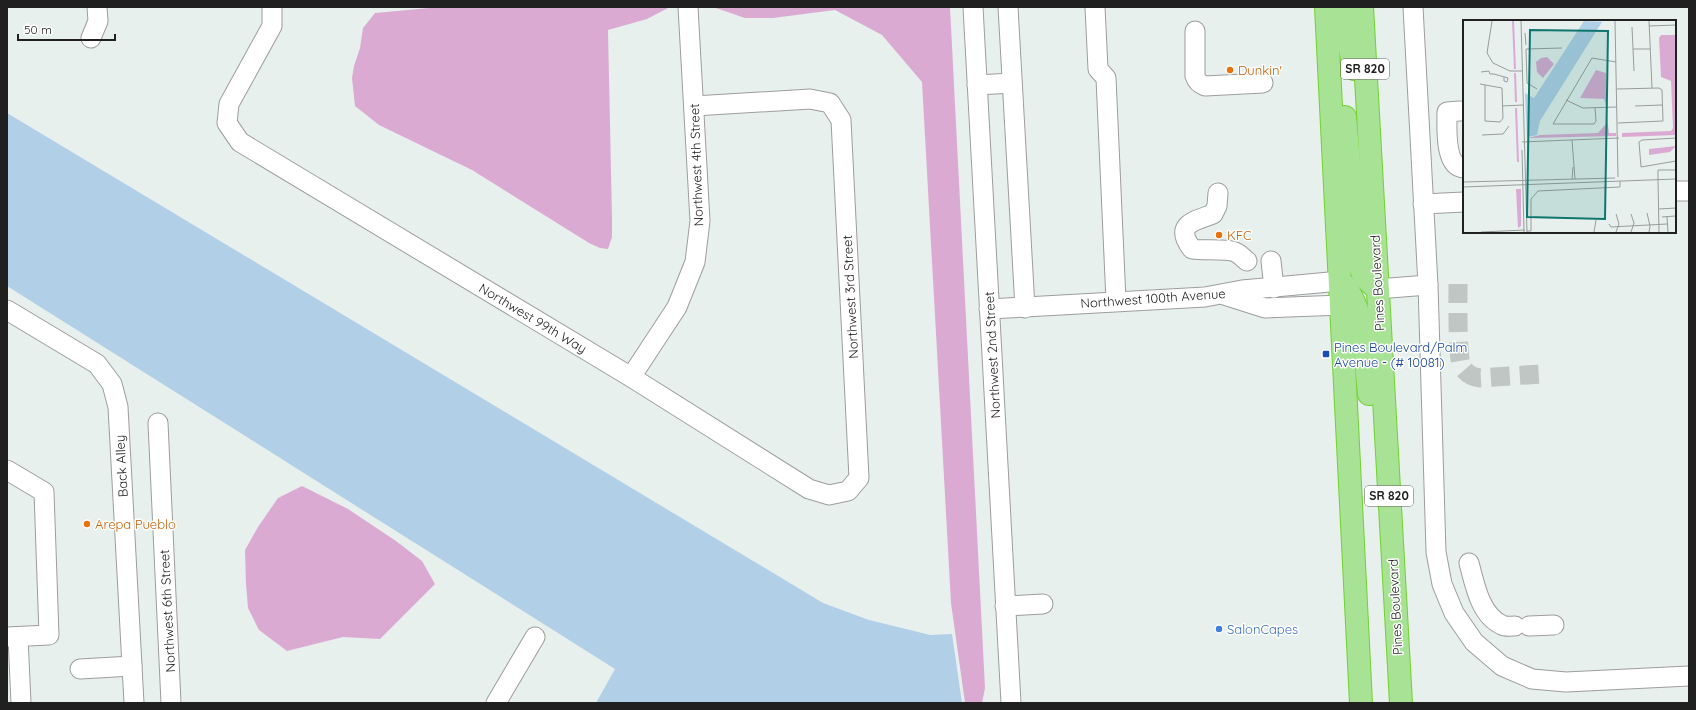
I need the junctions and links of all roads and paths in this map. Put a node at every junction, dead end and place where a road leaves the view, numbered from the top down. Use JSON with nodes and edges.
{"nodes":[{"id":1,"x":97,"y":7,"type":"edge"},
{"id":2,"x":272,"y":7,"type":"edge"},
{"id":3,"x":688,"y":7,"type":"edge"},
{"id":4,"x":973,"y":7,"type":"edge"},
{"id":5,"x":1008,"y":7,"type":"edge"},
{"id":6,"x":1095,"y":7,"type":"edge"},
{"id":7,"x":1326,"y":7,"type":"edge"},
{"id":8,"x":1346,"y":7,"type":"edge"},
{"id":9,"x":1362,"y":7,"type":"edge"},
{"id":10,"x":1413,"y":7,"type":"edge"},
{"id":11,"x":1195,"y":30,"type":"dead end"},
{"id":12,"x":91,"y":38,"type":"dead end"},
{"id":13,"x":1330,"y":75,"type":"junction"},
{"id":14,"x":1012,"y":83,"type":"junction"},
{"id":15,"x":1263,"y":83,"type":"dead end"},
{"id":16,"x":977,"y":85,"type":"junction"},
{"id":17,"x":694,"y":106,"type":"junction"},
{"id":18,"x":1460,"y":112,"type":"dead end"},
{"id":19,"x":1368,"y":130,"type":"junction"},
{"id":20,"x":1463,"y":168,"type":"edge"},
{"id":21,"x":1689,"y":191,"type":"edge"},
{"id":22,"x":1676,"y":192,"type":"edge"},
{"id":23,"x":1218,"y":193,"type":"dead end"},
{"id":24,"x":1463,"y":202,"type":"edge"},
{"id":25,"x":1423,"y":204,"type":"junction"},
{"id":26,"x":1271,"y":261,"type":"dead end"},
{"id":27,"x":1247,"y":262,"type":"dead end"},
{"id":28,"x":1340,"y":281,"type":"junction"},
{"id":29,"x":1428,"y":285,"type":"junction"},
{"id":30,"x":1274,"y":288,"type":"junction"},
{"id":31,"x":1377,"y":289,"type":"junction"},
{"id":32,"x":1221,"y":294,"type":"junction"},
{"id":33,"x":1116,"y":302,"type":"junction"},
{"id":34,"x":1342,"y":305,"type":"junction"},
{"id":35,"x":1025,"y":308,"type":"junction"},
{"id":36,"x":7,"y":310,"type":"edge"},
{"id":37,"x":989,"y":310,"type":"junction"},
{"id":38,"x":631,"y":377,"type":"junction"},
{"id":39,"x":158,"y":423,"type":"dead end"},
{"id":40,"x":7,"y":470,"type":"edge"},
{"id":41,"x":848,"y":491,"type":"joint"},
{"id":42,"x":1388,"y":492,"type":"junction"},
{"id":43,"x":1469,"y":563,"type":"dead end"},
{"id":44,"x":1043,"y":604,"type":"dead end"},
{"id":45,"x":1005,"y":606,"type":"junction"},
{"id":46,"x":1554,"y":625,"type":"dead end"},
{"id":47,"x":13,"y":637,"type":"edge"},
{"id":48,"x":535,"y":637,"type":"dead end"},
{"id":49,"x":132,"y":666,"type":"junction"},
{"id":50,"x":80,"y":668,"type":"dead end"},
{"id":51,"x":1689,"y":676,"type":"edge"},
{"id":52,"x":21,"y":703,"type":"edge"},
{"id":53,"x":134,"y":703,"type":"edge"},
{"id":54,"x":171,"y":703,"type":"edge"},
{"id":55,"x":496,"y":703,"type":"edge"},
{"id":56,"x":1011,"y":703,"type":"edge"},
{"id":57,"x":1361,"y":703,"type":"edge"},
{"id":58,"x":1401,"y":703,"type":"edge"}],
"edges":[{"from":1,"to":12,"type":"street"},
{"from":2,"to":38,"type":"street","name":"Northwest 99th Way"},
{"from":3,"to":17,"type":"street","name":"Northwest 4th Street"},
{"from":4,"to":16,"type":"street","name":"Northwest 2nd Street"},
{"from":5,"to":14,"type":"street"},
{"from":6,"to":33,"type":"street"},
{"from":7,"to":13,"type":"highway","number":"SR 820"},
{"from":8,"to":19,"type":"highway"},
{"from":9,"to":19,"type":"highway","name":"Pines Boulevard","number":"SR 820"},
{"from":10,"to":25,"type":"street"},
{"from":11,"to":15,"type":"street"},
{"from":13,"to":28,"type":"highway","number":"SR 820"},
{"from":13,"to":31,"type":"highway"},
{"from":14,"to":16,"type":"street"},
{"from":14,"to":35,"type":"street"},
{"from":16,"to":37,"type":"street","name":"Northwest 2nd Street"},
{"from":17,"to":38,"type":"street","name":"Northwest 4th Street"},
{"from":17,"to":41,"type":"street","name":"Northwest 3rd Street"},
{"from":18,"to":20,"type":"street"},
{"from":19,"to":31,"type":"highway","name":"Pines Boulevard","number":"SR 820"},
{"from":21,"to":22,"type":"street"},
{"from":23,"to":27,"type":"street"},
{"from":24,"to":25,"type":"street"},
{"from":25,"to":29,"type":"street"},
{"from":26,"to":30,"type":"street"},
{"from":28,"to":30,"type":"street","name":"Northwest 100th Avenue"},
{"from":28,"to":34,"type":"highway","number":"SR 820"},
{"from":28,"to":42,"type":"highway"},
{"from":29,"to":31,"type":"street"},
{"from":29,"to":51,"type":"street"},
{"from":30,"to":32,"type":"street","name":"Northwest 100th Avenue"},
{"from":31,"to":42,"type":"highway","name":"Pines Boulevard","number":"SR 820"},
{"from":32,"to":33,"type":"street","name":"Northwest 100th Avenue"},
{"from":32,"to":34,"type":"street"},
{"from":33,"to":35,"type":"street","name":"Northwest 100th Avenue"},
{"from":34,"to":57,"type":"highway","number":"SR 820"},
{"from":35,"to":37,"type":"street","name":"Northwest 100th Avenue"},
{"from":36,"to":49,"type":"street","name":"Back Alley"},
{"from":37,"to":45,"type":"street","name":"Northwest 2nd Street"},
{"from":38,"to":41,"type":"street","name":"Northwest 99th Way"},
{"from":39,"to":54,"type":"street","name":"Northwest 6th Street"},
{"from":40,"to":47,"type":"street"},
{"from":42,"to":58,"type":"highway","name":"Pines Boulevard","number":"SR 820"},
{"from":43,"to":46,"type":"street"},
{"from":44,"to":45,"type":"street"},
{"from":45,"to":56,"type":"street","name":"Northwest 2nd Street"},
{"from":47,"to":52,"type":"street"},
{"from":48,"to":55,"type":"street"},
{"from":49,"to":50,"type":"street"},
{"from":49,"to":53,"type":"street","name":"Back Alley"}]}
